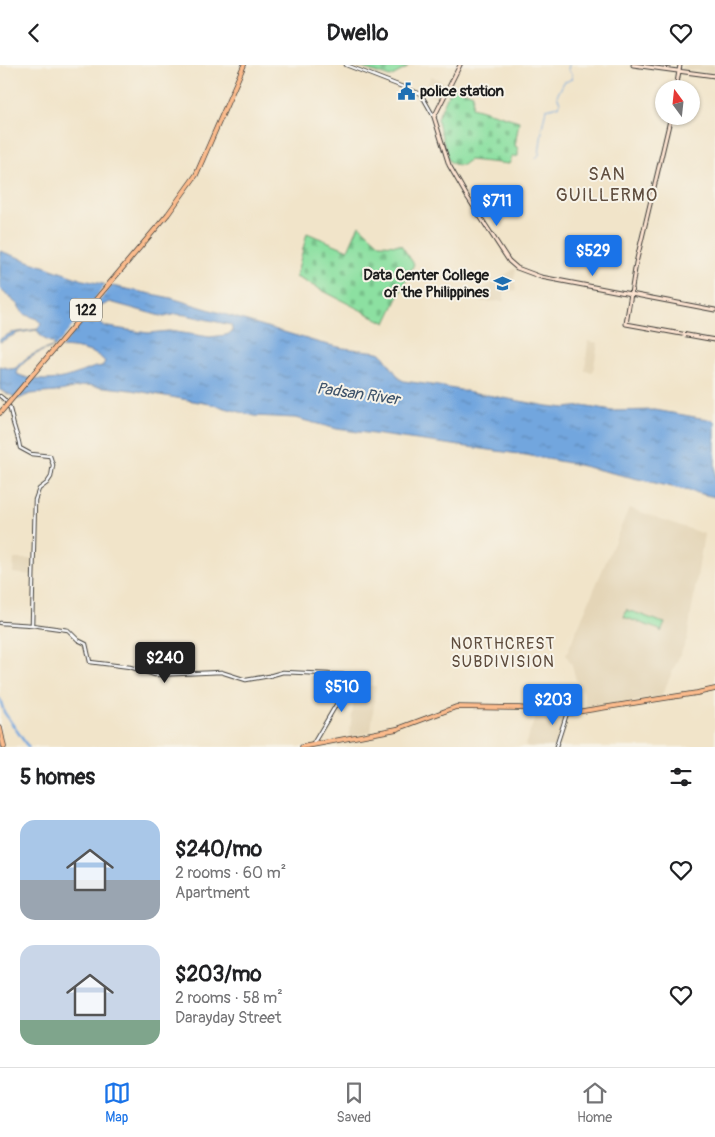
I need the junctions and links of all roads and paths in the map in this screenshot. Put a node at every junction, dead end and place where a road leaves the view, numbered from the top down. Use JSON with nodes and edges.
{"nodes":[{"id":1,"x":244,"y":65,"type":"edge"},
{"id":2,"x":346,"y":65,"type":"edge"},
{"id":3,"x":460,"y":65,"type":"edge"},
{"id":4,"x":634,"y":65,"type":"edge"},
{"id":5,"x":680,"y":65,"type":"edge"},
{"id":6,"x":679,"y":71,"type":"junction"},
{"id":7,"x":715,"y":76,"type":"edge"},
{"id":8,"x":678,"y":80,"type":"edge"},
{"id":9,"x":434,"y":117,"type":"junction"},
{"id":10,"x":669,"y":125,"type":"edge"},
{"id":11,"x":630,"y":293,"type":"junction"},
{"id":12,"x":715,"y":310,"type":"edge"},
{"id":13,"x":715,"y":340,"type":"edge"},
{"id":14,"x":0,"y":396,"type":"edge"},
{"id":15,"x":0,"y":413,"type":"edge"},
{"id":16,"x":0,"y":623,"type":"edge"},
{"id":17,"x":32,"y":625,"type":"junction"},
{"id":18,"x":715,"y":689,"type":"edge"},
{"id":19,"x":568,"y":713,"type":"junction"},
{"id":20,"x":0,"y":728,"type":"edge"},
{"id":21,"x":313,"y":744,"type":"junction"},
{"id":22,"x":4,"y":747,"type":"edge"},
{"id":23,"x":302,"y":747,"type":"edge"},
{"id":24,"x":556,"y":747,"type":"edge"}],
"edges":[{"from":1,"to":15,"type":"main road","number":"122","bridge":true},
{"from":2,"to":9,"type":"street"},
{"from":3,"to":9,"type":"main road"},
{"from":4,"to":6,"type":"main road"},
{"from":5,"to":6,"type":"main road"},
{"from":6,"to":7,"type":"main road"},
{"from":6,"to":8,"type":"main road"},
{"from":9,"to":11,"type":"main road"},
{"from":10,"to":11,"type":"main road"},
{"from":11,"to":12,"type":"main road"},
{"from":11,"to":13,"type":"main road"},
{"from":14,"to":17,"type":"street"},
{"from":16,"to":17,"type":"street"},
{"from":17,"to":21,"type":"street"},
{"from":18,"to":19,"type":"main road"},
{"from":19,"to":21,"type":"main road"},
{"from":19,"to":24,"type":"street"},
{"from":20,"to":22,"type":"main road"},
{"from":21,"to":23,"type":"main road"}]}
